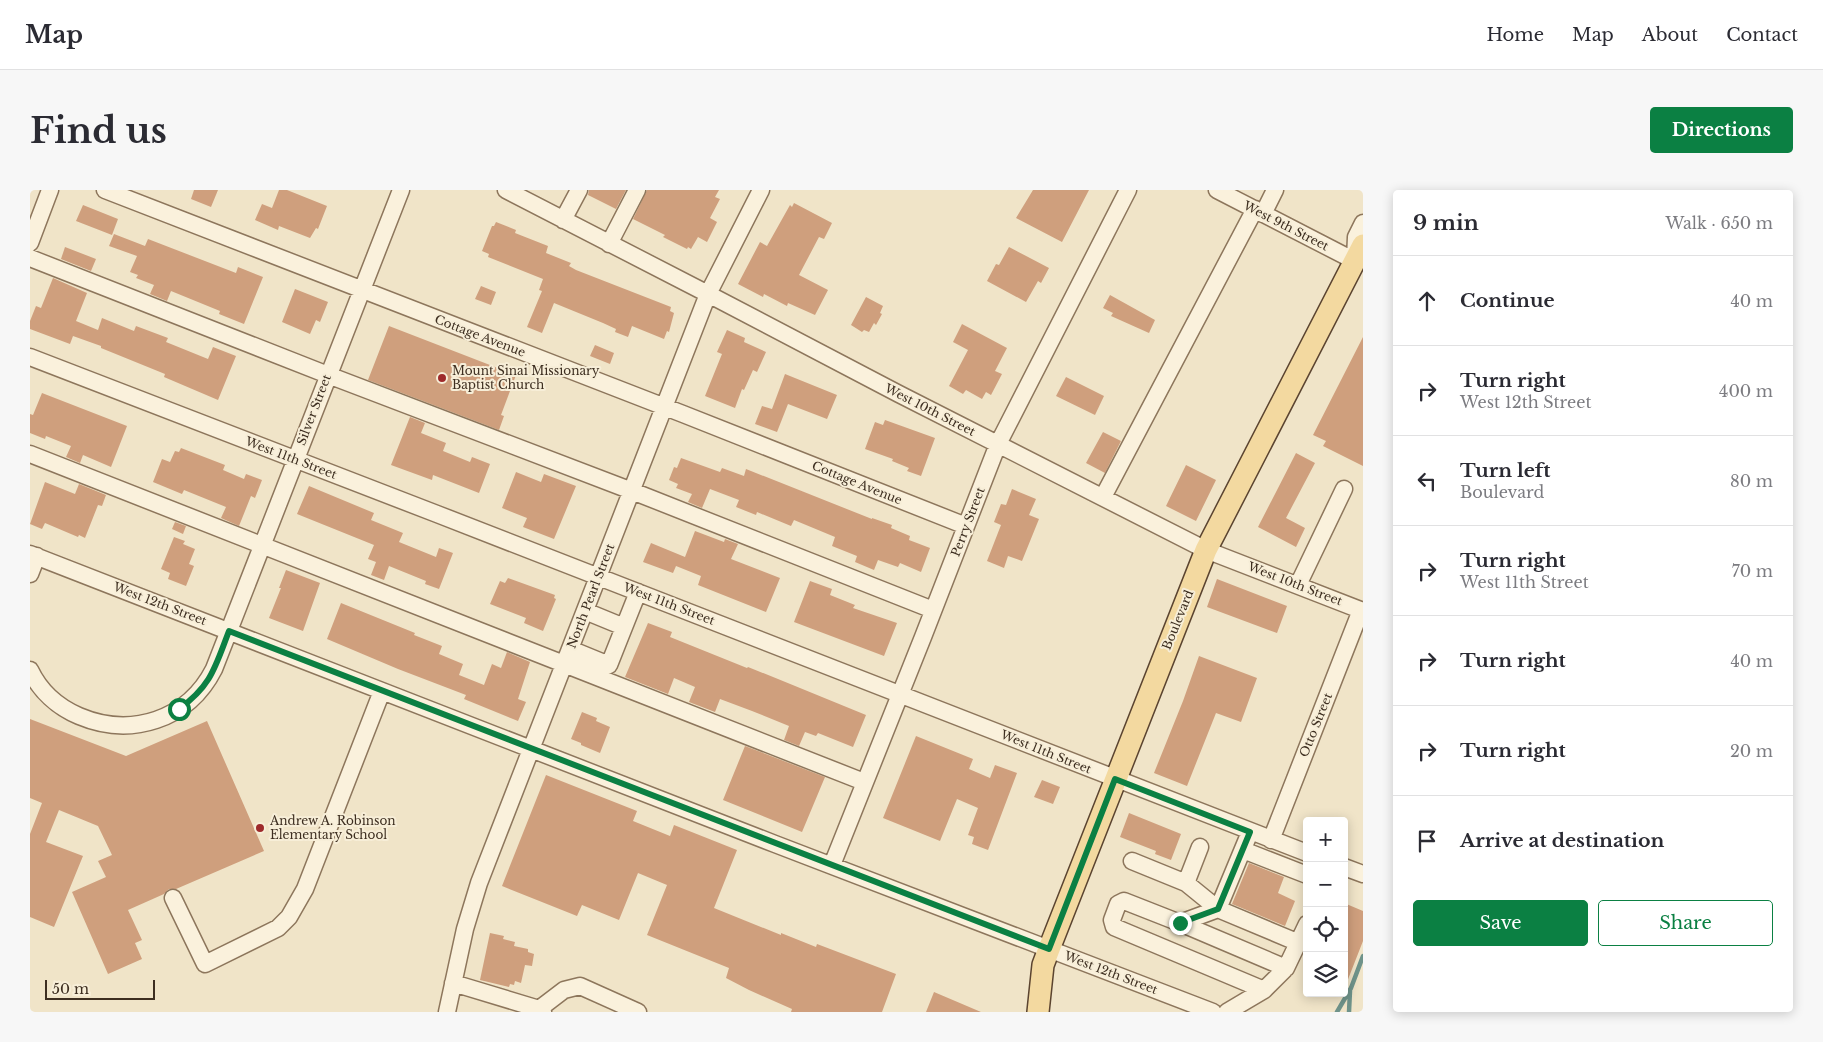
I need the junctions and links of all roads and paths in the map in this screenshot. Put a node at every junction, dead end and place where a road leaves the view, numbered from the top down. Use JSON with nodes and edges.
{"nodes":[{"id":1,"x":50,"y":190,"type":"edge"},
{"id":2,"x":105,"y":190,"type":"edge"},
{"id":3,"x":401,"y":190,"type":"edge"},
{"id":4,"x":579,"y":190,"type":"edge"},
{"id":5,"x":637,"y":190,"type":"edge"},
{"id":6,"x":761,"y":190,"type":"edge"},
{"id":7,"x":1128,"y":190,"type":"edge"},
{"id":8,"x":1218,"y":190,"type":"edge"},
{"id":9,"x":1275,"y":190,"type":"edge"},
{"id":10,"x":514,"y":192,"type":"edge"},
{"id":11,"x":1259,"y":211,"type":"junction"},
{"id":12,"x":563,"y":220,"type":"junction"},
{"id":13,"x":1363,"y":223,"type":"edge"},
{"id":14,"x":30,"y":243,"type":"edge"},
{"id":15,"x":609,"y":244,"type":"junction"},
{"id":16,"x":1360,"y":257,"type":"edge"},
{"id":17,"x":30,"y":258,"type":"edge"},
{"id":18,"x":362,"y":290,"type":"junction"},
{"id":19,"x":708,"y":294,"type":"junction"},
{"id":20,"x":30,"y":357,"type":"edge"},
{"id":21,"x":328,"y":375,"type":"junction"},
{"id":22,"x":665,"y":406,"type":"junction"},
{"id":23,"x":998,"y":444,"type":"junction"},
{"id":24,"x":30,"y":454,"type":"edge"},
{"id":25,"x":295,"y":459,"type":"junction"},
{"id":26,"x":1344,"y":489,"type":"dead end"},
{"id":27,"x":632,"y":491,"type":"junction"},
{"id":28,"x":1103,"y":497,"type":"junction"},
{"id":29,"x":966,"y":526,"type":"junction"},
{"id":30,"x":262,"y":545,"type":"junction"},
{"id":31,"x":1206,"y":550,"type":"junction"},
{"id":32,"x":33,"y":555,"type":"edge"},
{"id":33,"x":30,"y":574,"type":"edge"},
{"id":34,"x":598,"y":577,"type":"junction"},
{"id":35,"x":1298,"y":585,"type":"junction"},
{"id":36,"x":638,"y":592,"type":"junction"},
{"id":37,"x":933,"y":610,"type":"junction"},
{"id":38,"x":585,"y":611,"type":"junction"},
{"id":39,"x":1362,"y":611,"type":"edge"},
{"id":40,"x":624,"y":627,"type":"junction"},
{"id":41,"x":229,"y":631,"type":"junction"},
{"id":42,"x":567,"y":656,"type":"junction"},
{"id":43,"x":30,"y":670,"type":"edge"},
{"id":44,"x":382,"y":691,"type":"junction"},
{"id":45,"x":900,"y":694,"type":"junction"},
{"id":46,"x":532,"y":749,"type":"junction"},
{"id":47,"x":1115,"y":779,"type":"junction"},
{"id":48,"x":864,"y":782,"type":"junction"},
{"id":49,"x":1250,"y":832,"type":"junction"},
{"id":50,"x":1271,"y":840,"type":"junction"},
{"id":51,"x":1200,"y":847,"type":"dead end"},
{"id":52,"x":1243,"y":850,"type":"junction"},
{"id":53,"x":1303,"y":852,"type":"edge"},
{"id":54,"x":1132,"y":861,"type":"dead end"},
{"id":55,"x":832,"y":865,"type":"junction"},
{"id":56,"x":1348,"y":868,"type":"edge"},
{"id":57,"x":1303,"y":873,"type":"edge"},
{"id":58,"x":1363,"y":874,"type":"edge"},
{"id":59,"x":1186,"y":883,"type":"junction"},
{"id":60,"x":173,"y":898,"type":"dead end"},
{"id":61,"x":1218,"y":909,"type":"junction"},
{"id":62,"x":1180,"y":923,"type":"junction"},
{"id":63,"x":1303,"y":934,"type":"edge"},
{"id":64,"x":1299,"y":943,"type":"junction"},
{"id":65,"x":1049,"y":949,"type":"junction"},
{"id":66,"x":1286,"y":968,"type":"junction"},
{"id":67,"x":453,"y":983,"type":"junction"},
{"id":68,"x":1264,"y":990,"type":"junction"},
{"id":69,"x":541,"y":1010,"type":"edge"},
{"id":70,"x":447,"y":1012,"type":"edge"},
{"id":71,"x":638,"y":1012,"type":"edge"},
{"id":72,"x":1038,"y":1012,"type":"edge"},
{"id":73,"x":1213,"y":1012,"type":"edge"},
{"id":74,"x":1227,"y":1012,"type":"edge"}],
"edges":[{"from":1,"to":14,"type":"street"},
{"from":2,"to":18,"type":"street","name":"Cottage Avenue"},
{"from":3,"to":18,"type":"street","name":"Silver Street"},
{"from":4,"to":12,"type":"street"},
{"from":5,"to":15,"type":"street"},
{"from":6,"to":19,"type":"street","name":"North Pearl Street"},
{"from":7,"to":23,"type":"street","name":"Perry Street"},
{"from":8,"to":11,"type":"street","name":"West 9th Street"},
{"from":9,"to":11,"type":"street"},
{"from":10,"to":12,"type":"street","name":"West 10th Street"},
{"from":11,"to":16,"type":"street","name":"West 9th Street"},
{"from":11,"to":28,"type":"street"},
{"from":12,"to":15,"type":"street","name":"West 10th Street"},
{"from":13,"to":16,"type":"street"},
{"from":15,"to":19,"type":"street","name":"West 10th Street"},
{"from":16,"to":31,"type":"main road","name":"Boulevard"},
{"from":17,"to":21,"type":"street"},
{"from":18,"to":21,"type":"street","name":"Silver Street"},
{"from":18,"to":22,"type":"street","name":"Cottage Avenue"},
{"from":19,"to":22,"type":"street","name":"North Pearl Street"},
{"from":19,"to":23,"type":"street","name":"West 10th Street"},
{"from":20,"to":25,"type":"street","name":"West 11th Street"},
{"from":21,"to":25,"type":"street","name":"Silver Street"},
{"from":21,"to":27,"type":"street"},
{"from":22,"to":27,"type":"street","name":"North Pearl Street"},
{"from":22,"to":29,"type":"street","name":"Cottage Avenue"},
{"from":23,"to":28,"type":"street","name":"West 10th Street"},
{"from":23,"to":29,"type":"street","name":"Perry Street"},
{"from":24,"to":30,"type":"street"},
{"from":25,"to":30,"type":"street","name":"Silver Street"},
{"from":25,"to":34,"type":"street","name":"West 11th Street"},
{"from":26,"to":35,"type":"street"},
{"from":27,"to":34,"type":"street","name":"North Pearl Street"},
{"from":27,"to":37,"type":"street"},
{"from":28,"to":31,"type":"street","name":"West 10th Street"},
{"from":29,"to":37,"type":"street","name":"Perry Street"},
{"from":30,"to":41,"type":"street","name":"Silver Street"},
{"from":30,"to":42,"type":"street"},
{"from":31,"to":35,"type":"street","name":"West 10th Street"},
{"from":31,"to":47,"type":"main road","name":"Boulevard"},
{"from":32,"to":33,"type":"street"},
{"from":32,"to":41,"type":"street","name":"West 12th Street"},
{"from":34,"to":36,"type":"street","name":"West 11th Street"},
{"from":34,"to":38,"type":"street","name":"North Pearl Street"},
{"from":35,"to":39,"type":"street","name":"West 10th Street"},
{"from":36,"to":40,"type":"street"},
{"from":36,"to":45,"type":"street","name":"West 11th Street"},
{"from":37,"to":45,"type":"street","name":"Perry Street"},
{"from":38,"to":40,"type":"street"},
{"from":38,"to":42,"type":"street","name":"North Pearl Street"},
{"from":39,"to":50,"type":"street","name":"Otto Street"},
{"from":40,"to":42,"type":"street"},
{"from":41,"to":43,"type":"street","name":"Silver Street"},
{"from":41,"to":44,"type":"street","name":"West 12th Street"},
{"from":42,"to":46,"type":"street","name":"North Pearl Street"},
{"from":42,"to":48,"type":"street"},
{"from":44,"to":46,"type":"street","name":"West 12th Street"},
{"from":44,"to":60,"type":"street"},
{"from":45,"to":47,"type":"street","name":"West 11th Street"},
{"from":45,"to":48,"type":"street","name":"Perry Street"},
{"from":46,"to":55,"type":"street","name":"West 12th Street"},
{"from":46,"to":67,"type":"street","name":"North Pearl Street"},
{"from":47,"to":49,"type":"street","name":"West 11th Street"},
{"from":47,"to":65,"type":"main road","name":"Boulevard"},
{"from":48,"to":55,"type":"street","name":"Perry Street"},
{"from":49,"to":50,"type":"street","name":"West 11th Street"},
{"from":49,"to":52,"type":"street"},
{"from":50,"to":53,"type":"street","name":"West 11th Street"},
{"from":51,"to":59,"type":"street"},
{"from":52,"to":57,"type":"street"},
{"from":52,"to":61,"type":"street"},
{"from":54,"to":59,"type":"street"},
{"from":55,"to":65,"type":"street","name":"West 12th Street"},
{"from":56,"to":58,"type":"street"},
{"from":59,"to":61,"type":"street"},
{"from":61,"to":62,"type":"street"},
{"from":61,"to":64,"type":"street"},
{"from":62,"to":66,"type":"street"},
{"from":62,"to":68,"type":"street"},
{"from":63,"to":64,"type":"street"},
{"from":64,"to":66,"type":"street"},
{"from":65,"to":72,"type":"main road","name":"Boulevard"},
{"from":65,"to":73,"type":"street","name":"West 12th Street"},
{"from":66,"to":68,"type":"street"},
{"from":67,"to":69,"type":"street"},
{"from":67,"to":70,"type":"street","name":"North Pearl Street"},
{"from":68,"to":74,"type":"street"},
{"from":69,"to":71,"type":"street"}]}
